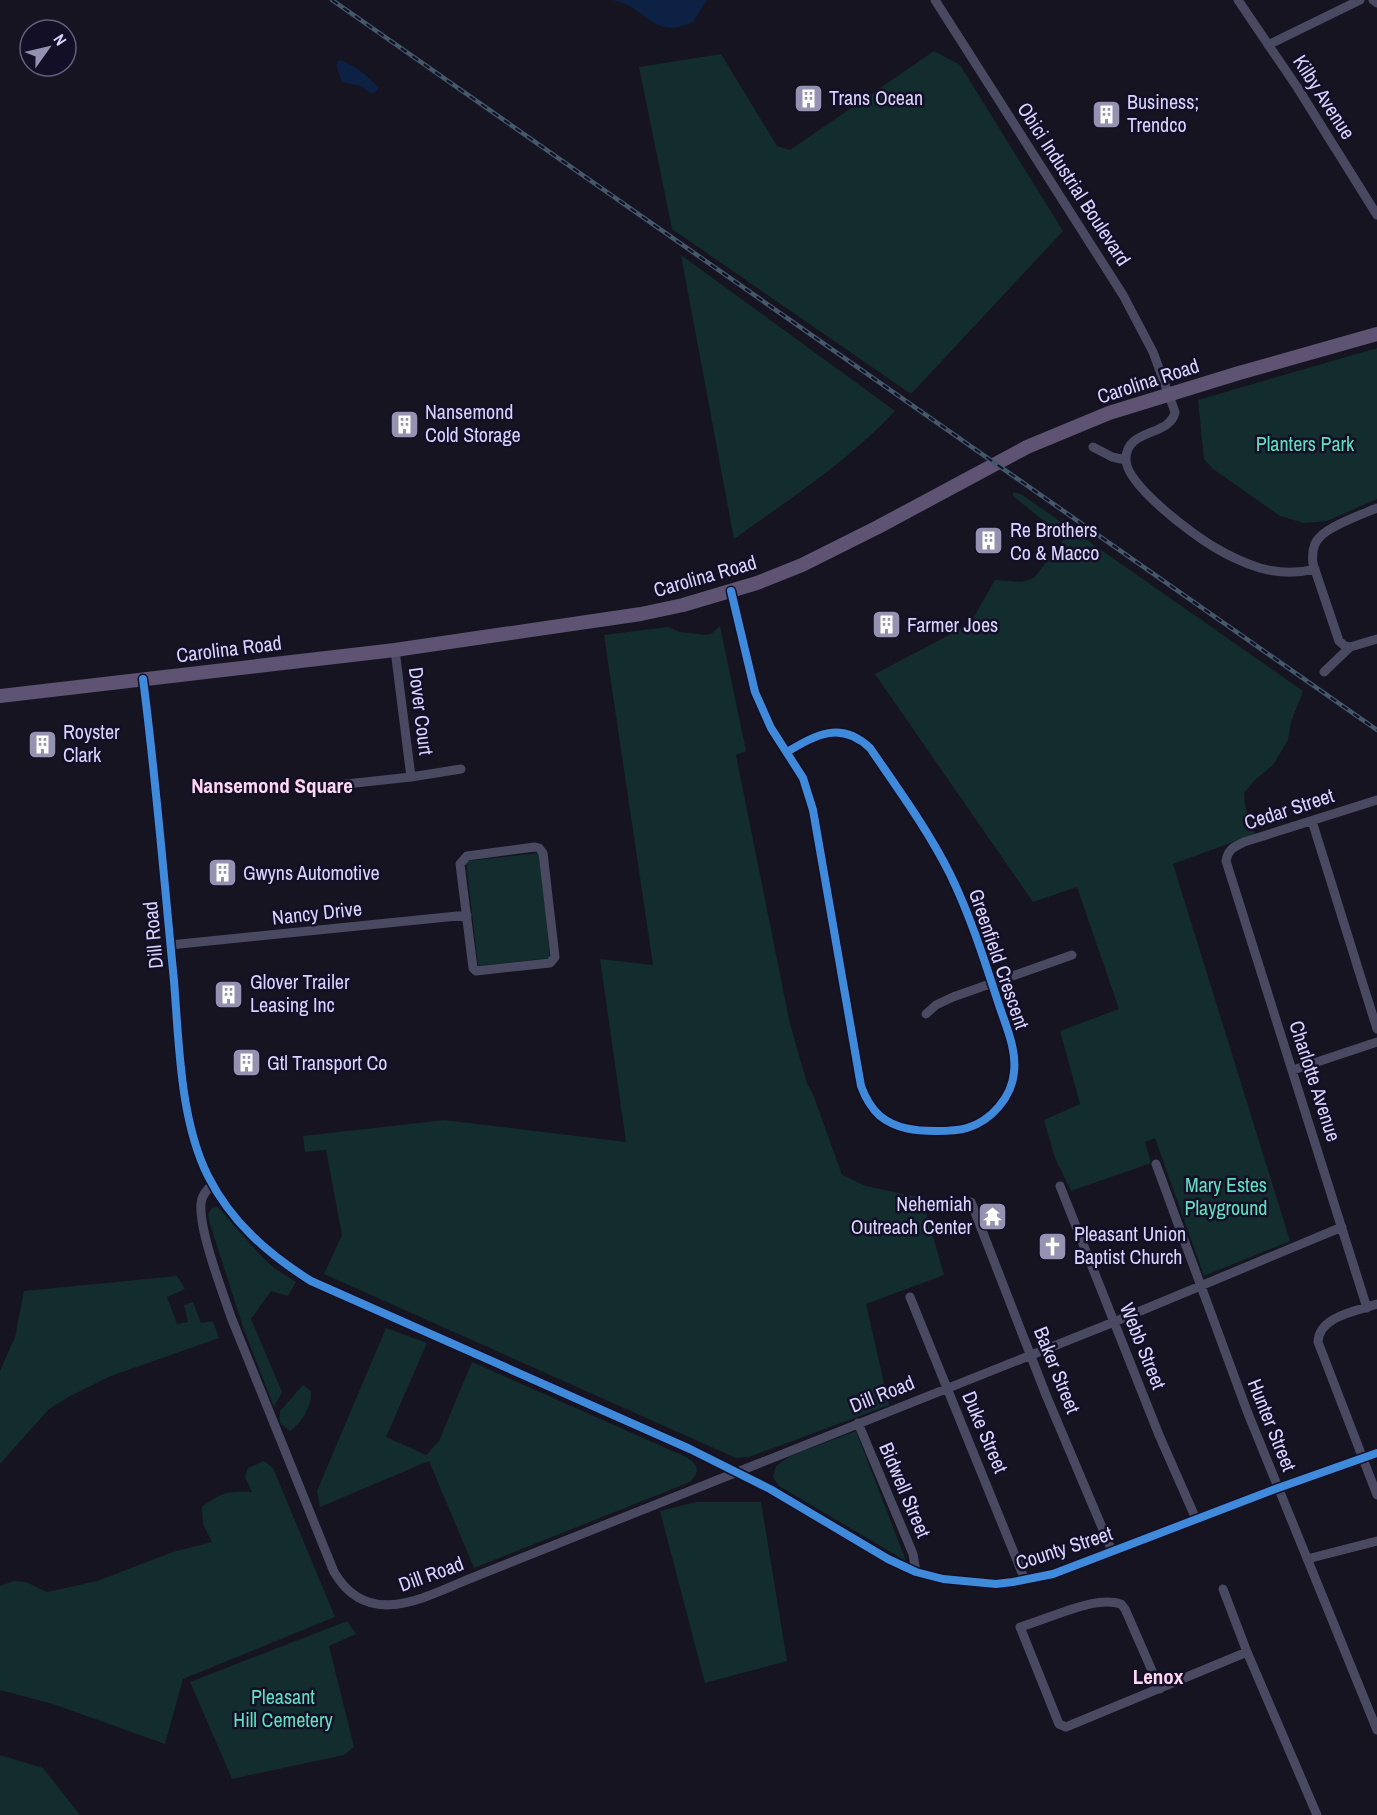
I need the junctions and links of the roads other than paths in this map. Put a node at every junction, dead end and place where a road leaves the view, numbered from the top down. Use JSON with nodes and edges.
{"nodes":[{"id":1,"x":935,"y":0,"type":"edge"},
{"id":2,"x":1238,"y":0,"type":"edge"},
{"id":3,"x":1360,"y":0,"type":"edge"},
{"id":4,"x":1373,"y":0,"type":"edge"},
{"id":5,"x":1377,"y":3,"type":"edge"},
{"id":6,"x":1268,"y":45,"type":"junction"},
{"id":7,"x":1377,"y":215,"type":"edge"},
{"id":8,"x":1377,"y":334,"type":"edge"},
{"id":9,"x":1169,"y":394,"type":"junction"},
{"id":10,"x":1093,"y":447,"type":"dead end"},
{"id":11,"x":1126,"y":460,"type":"junction"},
{"id":12,"x":1377,"y":508,"type":"edge"},
{"id":13,"x":1315,"y":569,"type":"junction"},
{"id":14,"x":731,"y":591,"type":"junction"},
{"id":15,"x":1377,"y":639,"type":"edge"},
{"id":16,"x":1350,"y":647,"type":"junction"},
{"id":17,"x":396,"y":650,"type":"junction"},
{"id":18,"x":1324,"y":672,"type":"dead end"},
{"id":19,"x":143,"y":679,"type":"junction"},
{"id":20,"x":0,"y":696,"type":"edge"},
{"id":21,"x":787,"y":752,"type":"junction"},
{"id":22,"x":461,"y":769,"type":"dead end"},
{"id":23,"x":411,"y":777,"type":"junction"},
{"id":24,"x":300,"y":789,"type":"dead end"},
{"id":25,"x":1377,"y":800,"type":"edge"},
{"id":26,"x":1312,"y":821,"type":"junction"},
{"id":27,"x":1228,"y":866,"type":"joint"},
{"id":28,"x":467,"y":915,"type":"junction"},
{"id":29,"x":170,"y":945,"type":"junction"},
{"id":30,"x":1072,"y":955,"type":"dead end"},
{"id":31,"x":992,"y":983,"type":"junction"},
{"id":32,"x":926,"y":1014,"type":"dead end"},
{"id":33,"x":1377,"y":1029,"type":"edge"},
{"id":34,"x":1377,"y":1042,"type":"edge"},
{"id":35,"x":1293,"y":1070,"type":"junction"},
{"id":36,"x":1156,"y":1164,"type":"dead end"},
{"id":37,"x":212,"y":1184,"type":"junction"},
{"id":38,"x":1060,"y":1186,"type":"dead end"},
{"id":39,"x":971,"y":1202,"type":"dead end"},
{"id":40,"x":1342,"y":1227,"type":"junction"},
{"id":41,"x":1200,"y":1286,"type":"junction"},
{"id":42,"x":910,"y":1297,"type":"dead end"},
{"id":43,"x":1377,"y":1304,"type":"edge"},
{"id":44,"x":1366,"y":1308,"type":"junction"},
{"id":45,"x":1113,"y":1322,"type":"junction"},
{"id":46,"x":1030,"y":1354,"type":"junction"},
{"id":47,"x":947,"y":1388,"type":"junction"},
{"id":48,"x":858,"y":1423,"type":"junction"},
{"id":49,"x":1377,"y":1453,"type":"edge"},
{"id":50,"x":1363,"y":1458,"type":"junction"},
{"id":51,"x":737,"y":1472,"type":"junction"},
{"id":52,"x":1278,"y":1488,"type":"junction"},
{"id":53,"x":1377,"y":1495,"type":"edge"},
{"id":54,"x":1196,"y":1519,"type":"junction"},
{"id":55,"x":1377,"y":1541,"type":"edge"},
{"id":56,"x":1112,"y":1551,"type":"junction"},
{"id":57,"x":1307,"y":1559,"type":"junction"},
{"id":58,"x":916,"y":1572,"type":"junction"},
{"id":59,"x":1025,"y":1580,"type":"junction"},
{"id":60,"x":1223,"y":1589,"type":"dead end"},
{"id":61,"x":1247,"y":1652,"type":"junction"},
{"id":62,"x":1160,"y":1689,"type":"junction"},
{"id":63,"x":1377,"y":1730,"type":"edge"},
{"id":64,"x":1317,"y":1815,"type":"edge"}],
"edges":[{"from":1,"to":9,"type":"street","name":"Obici Industrial Boulevard"},
{"from":2,"to":6,"type":"street","name":"Kilby Avenue"},
{"from":3,"to":6,"type":"street"},
{"from":4,"to":5,"type":"street"},
{"from":6,"to":7,"type":"street","name":"Kilby Avenue"},
{"from":8,"to":9,"type":"main road","name":"Carolina Road"},
{"from":9,"to":11,"type":"street","name":"Obici Industrial Boulevard"},
{"from":9,"to":14,"type":"main road","name":"Carolina Road"},
{"from":10,"to":11,"type":"street"},
{"from":11,"to":13,"type":"street"},
{"from":12,"to":13,"type":"street"},
{"from":13,"to":16,"type":"street"},
{"from":14,"to":17,"type":"main road","name":"Carolina Road"},
{"from":14,"to":21,"type":"street","name":"Greenfield Crescent"},
{"from":15,"to":16,"type":"street"},
{"from":16,"to":18,"type":"street"},
{"from":17,"to":19,"type":"main road","name":"Carolina Road"},
{"from":17,"to":23,"type":"street","name":"Dover Court"},
{"from":19,"to":20,"type":"main road","name":"Carolina Road"},
{"from":19,"to":29,"type":"street","name":"Dill Road"},
{"from":21,"to":31,"type":"street","name":"Greenfield Crescent"},
{"from":21,"to":31,"type":"street","name":"Greenfield Crescent"},
{"from":22,"to":23,"type":"street"},
{"from":23,"to":24,"type":"street"},
{"from":25,"to":26,"type":"street","name":"Cedar Street"},
{"from":26,"to":27,"type":"street","name":"Cedar Street"},
{"from":26,"to":33,"type":"street"},
{"from":27,"to":35,"type":"street","name":"Charlotte Avenue"},
{"from":28,"to":28,"type":"street"},
{"from":28,"to":29,"type":"street","name":"Nancy Drive"},
{"from":29,"to":37,"type":"street","name":"Dill Road"},
{"from":30,"to":31,"type":"street"},
{"from":31,"to":32,"type":"street"},
{"from":34,"to":35,"type":"street"},
{"from":35,"to":40,"type":"street","name":"Charlotte Avenue"},
{"from":36,"to":41,"type":"street","name":"Hunter Street"},
{"from":37,"to":51,"type":"street","name":"County Street"},
{"from":37,"to":51,"type":"street","name":"Dill Road"},
{"from":38,"to":45,"type":"street","name":"Webb Street"},
{"from":39,"to":46,"type":"street","name":"Baker Street"},
{"from":40,"to":41,"type":"street","name":"Dill Road"},
{"from":40,"to":44,"type":"street","name":"Charlotte Avenue"},
{"from":41,"to":45,"type":"street","name":"Dill Road"},
{"from":41,"to":52,"type":"street","name":"Hunter Street"},
{"from":42,"to":47,"type":"street","name":"Duke Street"},
{"from":43,"to":44,"type":"street"},
{"from":44,"to":50,"type":"street"},
{"from":45,"to":46,"type":"street","name":"Dill Road"},
{"from":45,"to":54,"type":"street","name":"Webb Street"},
{"from":46,"to":47,"type":"street","name":"Dill Road"},
{"from":46,"to":56,"type":"street","name":"Baker Street"},
{"from":47,"to":48,"type":"street","name":"Dill Road"},
{"from":47,"to":59,"type":"street","name":"Duke Street"},
{"from":48,"to":51,"type":"street","name":"Dill Road"},
{"from":48,"to":58,"type":"street","name":"Bidwell Street"},
{"from":49,"to":50,"type":"street","name":"County Street"},
{"from":50,"to":52,"type":"street","name":"County Street"},
{"from":50,"to":53,"type":"street"},
{"from":51,"to":58,"type":"street","name":"County Street"},
{"from":52,"to":54,"type":"street","name":"County Street"},
{"from":52,"to":57,"type":"street","name":"Hunter Street"},
{"from":54,"to":56,"type":"street","name":"County Street"},
{"from":55,"to":57,"type":"street"},
{"from":56,"to":59,"type":"street","name":"County Street"},
{"from":57,"to":63,"type":"street","name":"Hunter Street"},
{"from":58,"to":59,"type":"street","name":"County Street"},
{"from":60,"to":61,"type":"street"},
{"from":61,"to":62,"type":"street"},
{"from":61,"to":64,"type":"street"},
{"from":62,"to":62,"type":"street"}]}
